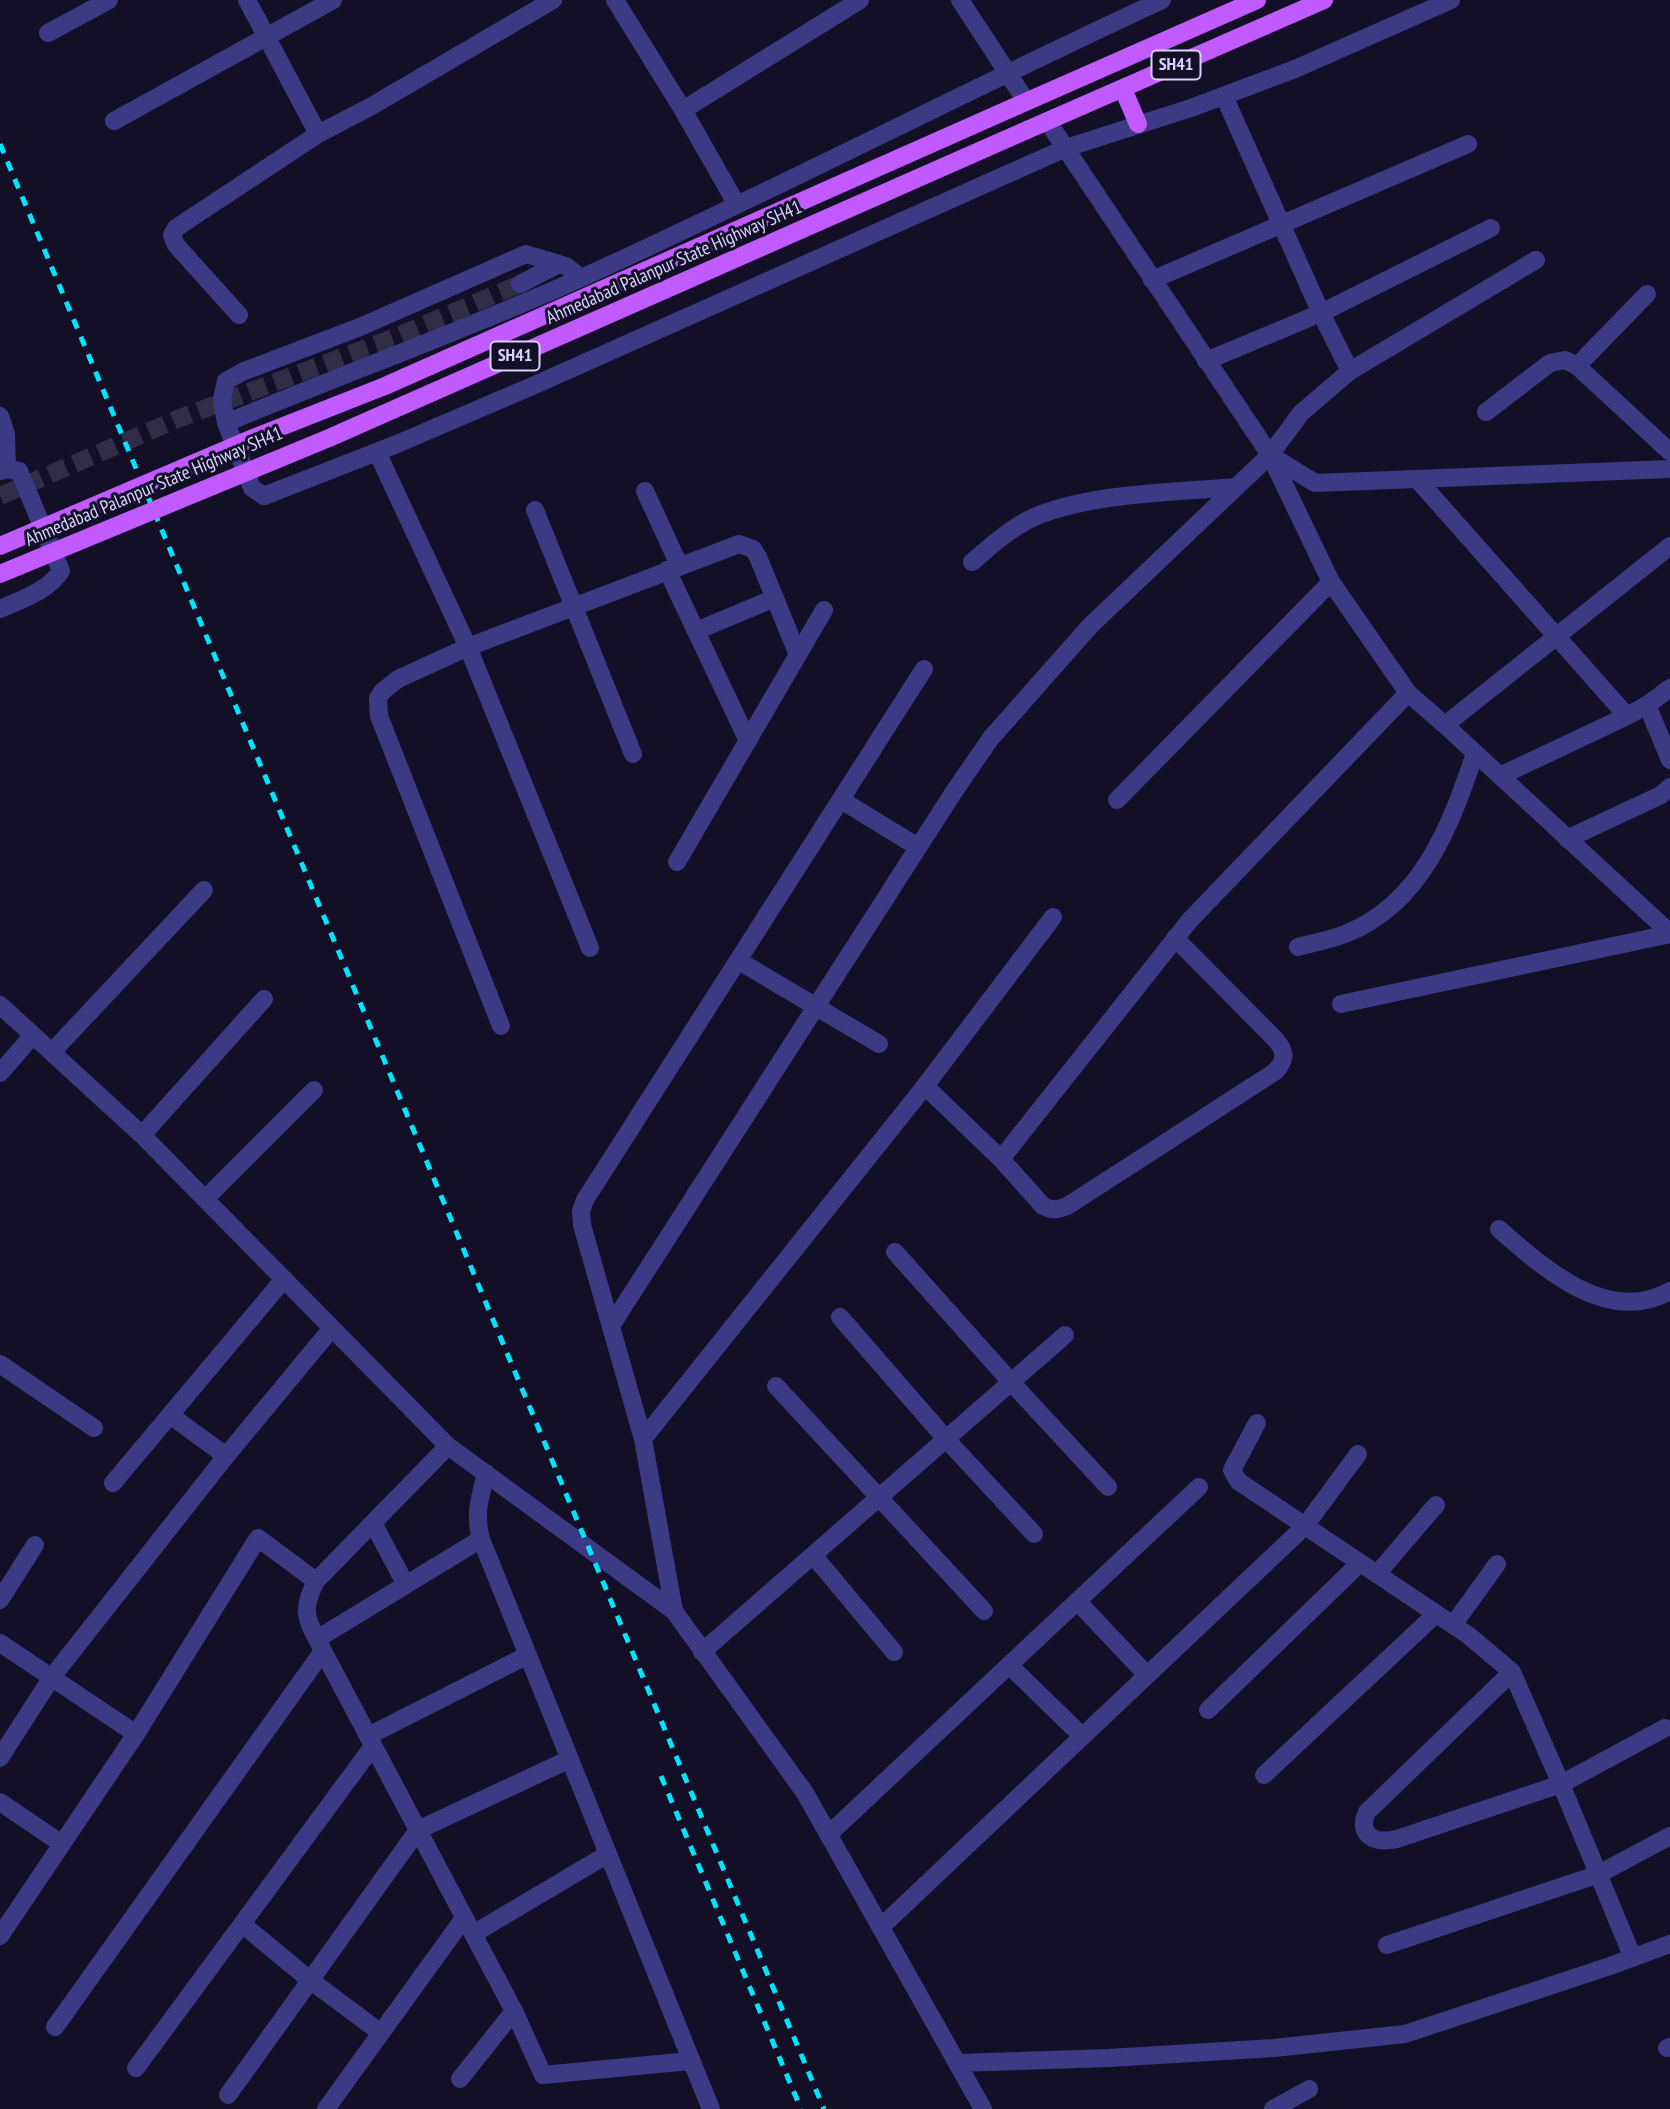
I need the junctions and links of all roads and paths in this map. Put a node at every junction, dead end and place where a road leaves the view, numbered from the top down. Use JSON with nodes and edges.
{"nodes":[{"id":1,"x":109,"y":0,"type":"edge"},
{"id":2,"x":247,"y":0,"type":"edge"},
{"id":3,"x":333,"y":0,"type":"edge"},
{"id":4,"x":553,"y":0,"type":"edge"},
{"id":5,"x":615,"y":0,"type":"edge"},
{"id":6,"x":860,"y":0,"type":"edge"},
{"id":7,"x":960,"y":0,"type":"edge"},
{"id":8,"x":1162,"y":0,"type":"edge"},
{"id":9,"x":1257,"y":0,"type":"edge"},
{"id":10,"x":1324,"y":0,"type":"edge"},
{"id":11,"x":1451,"y":0,"type":"edge"},
{"id":12,"x":48,"y":33,"type":"dead end"},
{"id":13,"x":267,"y":37,"type":"junction"},
{"id":14,"x":1009,"y":74,"type":"junction"},
{"id":15,"x":1123,"y":89,"type":"junction"},
{"id":16,"x":1224,"y":96,"type":"junction"},
{"id":17,"x":1019,"y":105,"type":"junction"},
{"id":18,"x":683,"y":110,"type":"junction"},
{"id":19,"x":114,"y":121,"type":"dead end"},
{"id":20,"x":1048,"y":122,"type":"junction"},
{"id":21,"x":1138,"y":124,"type":"junction"},
{"id":22,"x":318,"y":134,"type":"junction"},
{"id":23,"x":1468,"y":144,"type":"dead end"},
{"id":24,"x":1066,"y":148,"type":"junction"},
{"id":25,"x":737,"y":205,"type":"junction"},
{"id":26,"x":1283,"y":225,"type":"junction"},
{"id":27,"x":1491,"y":228,"type":"dead end"},
{"id":28,"x":1536,"y":260,"type":"dead end"},
{"id":29,"x":559,"y":264,"type":"junction"},
{"id":30,"x":581,"y":278,"type":"junction"},
{"id":31,"x":1152,"y":280,"type":"junction"},
{"id":32,"x":520,"y":284,"type":"tunnel mouth"},
{"id":33,"x":1647,"y":294,"type":"dead end"},
{"id":34,"x":1321,"y":313,"type":"junction"},
{"id":35,"x":239,"y":315,"type":"dead end"},
{"id":36,"x":1206,"y":362,"type":"junction"},
{"id":37,"x":1577,"y":366,"type":"junction"},
{"id":38,"x":1350,"y":371,"type":"junction"},
{"id":39,"x":1486,"y":412,"type":"dead end"},
{"id":40,"x":0,"y":416,"type":"edge"},
{"id":41,"x":226,"y":423,"type":"junction"},
{"id":42,"x":377,"y":452,"type":"junction"},
{"id":43,"x":1670,"y":452,"type":"edge"},
{"id":44,"x":1270,"y":455,"type":"junction"},
{"id":45,"x":1670,"y":469,"type":"edge"},
{"id":46,"x":3,"y":470,"type":"edge"},
{"id":47,"x":1417,"y":479,"type":"junction"},
{"id":48,"x":1237,"y":487,"type":"junction"},
{"id":49,"x":645,"y":491,"type":"dead end"},
{"id":50,"x":535,"y":510,"type":"dead end"},
{"id":51,"x":1670,"y":546,"type":"edge"},
{"id":52,"x":0,"y":547,"type":"edge"},
{"id":53,"x":972,"y":562,"type":"dead end"},
{"id":54,"x":673,"y":568,"type":"junction"},
{"id":55,"x":0,"y":574,"type":"edge"},
{"id":56,"x":1331,"y":582,"type":"junction"},
{"id":57,"x":775,"y":598,"type":"junction"},
{"id":58,"x":573,"y":607,"type":"junction"},
{"id":59,"x":0,"y":609,"type":"edge"},
{"id":60,"x":824,"y":610,"type":"dead end"},
{"id":61,"x":696,"y":631,"type":"junction"},
{"id":62,"x":1556,"y":636,"type":"junction"},
{"id":63,"x":468,"y":647,"type":"junction"},
{"id":64,"x":798,"y":655,"type":"junction"},
{"id":65,"x":924,"y":669,"type":"dead end"},
{"id":66,"x":1670,"y":688,"type":"edge"},
{"id":67,"x":1408,"y":693,"type":"junction"},
{"id":68,"x":1647,"y":705,"type":"junction"},
{"id":69,"x":1627,"y":716,"type":"junction"},
{"id":70,"x":1445,"y":725,"type":"junction"},
{"id":71,"x":748,"y":741,"type":"junction"},
{"id":72,"x":1475,"y":753,"type":"junction"},
{"id":73,"x":633,"y":754,"type":"dead end"},
{"id":74,"x":1670,"y":760,"type":"edge"},
{"id":75,"x":1500,"y":776,"type":"junction"},
{"id":76,"x":1670,"y":787,"type":"edge"},
{"id":77,"x":841,"y":800,"type":"junction"},
{"id":78,"x":1117,"y":800,"type":"dead end"},
{"id":79,"x":1567,"y":839,"type":"junction"},
{"id":80,"x":918,"y":847,"type":"junction"},
{"id":81,"x":677,"y":862,"type":"dead end"},
{"id":82,"x":204,"y":890,"type":"dead end"},
{"id":83,"x":1053,"y":917,"type":"dead end"},
{"id":84,"x":1670,"y":933,"type":"edge"},
{"id":85,"x":1175,"y":938,"type":"junction"},
{"id":86,"x":1298,"y":947,"type":"dead end"},
{"id":87,"x":590,"y":948,"type":"dead end"},
{"id":88,"x":739,"y":961,"type":"junction"},
{"id":89,"x":264,"y":999,"type":"dead end"},
{"id":90,"x":1341,"y":1004,"type":"dead end"},
{"id":91,"x":0,"y":1005,"type":"edge"},
{"id":92,"x":816,"y":1006,"type":"junction"},
{"id":93,"x":501,"y":1026,"type":"dead end"},
{"id":94,"x":33,"y":1035,"type":"junction"},
{"id":95,"x":879,"y":1044,"type":"dead end"},
{"id":96,"x":52,"y":1052,"type":"junction"},
{"id":97,"x":0,"y":1073,"type":"edge"},
{"id":98,"x":925,"y":1086,"type":"junction"},
{"id":99,"x":314,"y":1090,"type":"dead end"},
{"id":100,"x":142,"y":1135,"type":"junction"},
{"id":101,"x":1001,"y":1159,"type":"junction"},
{"id":102,"x":205,"y":1199,"type":"junction"},
{"id":103,"x":1499,"y":1229,"type":"dead end"},
{"id":104,"x":895,"y":1252,"type":"dead end"},
{"id":105,"x":284,"y":1279,"type":"junction"},
{"id":106,"x":1670,"y":1291,"type":"edge"},
{"id":107,"x":840,"y":1317,"type":"dead end"},
{"id":108,"x":611,"y":1326,"type":"junction"},
{"id":109,"x":332,"y":1328,"type":"junction"},
{"id":110,"x":1065,"y":1335,"type":"dead end"},
{"id":111,"x":0,"y":1364,"type":"edge"},
{"id":112,"x":1011,"y":1382,"type":"junction"},
{"id":113,"x":776,"y":1386,"type":"dead end"},
{"id":114,"x":170,"y":1415,"type":"junction"},
{"id":115,"x":1257,"y":1423,"type":"dead end"},
{"id":116,"x":94,"y":1428,"type":"dead end"},
{"id":117,"x":643,"y":1439,"type":"junction"},
{"id":118,"x":946,"y":1439,"type":"junction"},
{"id":119,"x":448,"y":1446,"type":"junction"},
{"id":120,"x":1358,"y":1454,"type":"dead end"},
{"id":121,"x":226,"y":1456,"type":"junction"},
{"id":122,"x":486,"y":1473,"type":"junction"},
{"id":123,"x":113,"y":1483,"type":"dead end"},
{"id":124,"x":1108,"y":1487,"type":"dead end"},
{"id":125,"x":1199,"y":1487,"type":"dead end"},
{"id":126,"x":880,"y":1496,"type":"junction"},
{"id":127,"x":1436,"y":1505,"type":"dead end"},
{"id":128,"x":373,"y":1523,"type":"junction"},
{"id":129,"x":1305,"y":1526,"type":"junction"},
{"id":130,"x":1034,"y":1534,"type":"dead end"},
{"id":131,"x":481,"y":1539,"type":"junction"},
{"id":132,"x":35,"y":1545,"type":"dead end"},
{"id":133,"x":813,"y":1555,"type":"junction"},
{"id":134,"x":1360,"y":1563,"type":"junction"},
{"id":135,"x":1497,"y":1564,"type":"dead end"},
{"id":136,"x":1377,"y":1574,"type":"junction"},
{"id":137,"x":316,"y":1581,"type":"junction"},
{"id":138,"x":406,"y":1585,"type":"junction"},
{"id":139,"x":0,"y":1600,"type":"edge"},
{"id":140,"x":1077,"y":1601,"type":"junction"},
{"id":141,"x":674,"y":1611,"type":"junction"},
{"id":142,"x":984,"y":1611,"type":"dead end"},
{"id":143,"x":1436,"y":1614,"type":"junction"},
{"id":144,"x":1453,"y":1625,"type":"junction"},
{"id":145,"x":0,"y":1643,"type":"edge"},
{"id":146,"x":320,"y":1645,"type":"junction"},
{"id":147,"x":702,"y":1652,"type":"junction"},
{"id":148,"x":894,"y":1652,"type":"dead end"},
{"id":149,"x":528,"y":1655,"type":"junction"},
{"id":150,"x":1009,"y":1665,"type":"junction"},
{"id":151,"x":1511,"y":1672,"type":"junction"},
{"id":152,"x":1147,"y":1675,"type":"junction"},
{"id":153,"x":52,"y":1677,"type":"junction"},
{"id":154,"x":1208,"y":1710,"type":"dead end"},
{"id":155,"x":1665,"y":1728,"type":"dead end"},
{"id":156,"x":136,"y":1734,"type":"junction"},
{"id":157,"x":1082,"y":1736,"type":"junction"},
{"id":158,"x":370,"y":1741,"type":"junction"},
{"id":159,"x":0,"y":1758,"type":"edge"},
{"id":160,"x":570,"y":1759,"type":"junction"},
{"id":161,"x":1264,"y":1775,"type":"dead end"},
{"id":162,"x":1561,"y":1784,"type":"junction"},
{"id":163,"x":0,"y":1802,"type":"edge"},
{"id":164,"x":418,"y":1830,"type":"junction"},
{"id":165,"x":829,"y":1834,"type":"junction"},
{"id":166,"x":1670,"y":1836,"type":"edge"},
{"id":167,"x":62,"y":1844,"type":"junction"},
{"id":168,"x":608,"y":1854,"type":"junction"},
{"id":169,"x":1599,"y":1874,"type":"junction"},
{"id":170,"x":242,"y":1924,"type":"junction"},
{"id":171,"x":469,"y":1926,"type":"junction"},
{"id":172,"x":881,"y":1927,"type":"junction"},
{"id":173,"x":0,"y":1936,"type":"edge"},
{"id":174,"x":1670,"y":1944,"type":"edge"},
{"id":175,"x":1387,"y":1945,"type":"dead end"},
{"id":176,"x":1633,"y":1958,"type":"junction"},
{"id":177,"x":310,"y":1980,"type":"junction"},
{"id":178,"x":513,"y":2011,"type":"junction"},
{"id":179,"x":55,"y":2027,"type":"dead end"},
{"id":180,"x":381,"y":2033,"type":"junction"},
{"id":181,"x":690,"y":2061,"type":"junction"},
{"id":182,"x":957,"y":2063,"type":"junction"},
{"id":183,"x":136,"y":2067,"type":"dead end"},
{"id":184,"x":460,"y":2078,"type":"dead end"},
{"id":185,"x":1309,"y":2090,"type":"dead end"},
{"id":186,"x":228,"y":2095,"type":"dead end"},
{"id":187,"x":326,"y":2109,"type":"edge"},
{"id":188,"x":711,"y":2109,"type":"edge"},
{"id":189,"x":983,"y":2109,"type":"edge"},
{"id":190,"x":1273,"y":2109,"type":"edge"}],
"edges":[{"from":1,"to":12,"type":"street"},
{"from":2,"to":13,"type":"street"},
{"from":3,"to":13,"type":"street"},
{"from":4,"to":22,"type":"street"},
{"from":5,"to":18,"type":"street"},
{"from":6,"to":18,"type":"street"},
{"from":7,"to":14,"type":"street"},
{"from":8,"to":14,"type":"street"},
{"from":9,"to":17,"type":"main road","name":"Ahmedabad Palanpur State Highway SH41","number":"SH41"},
{"from":10,"to":15,"type":"main road","name":"Ahmedabad Palanpur State Highway SH41","number":"SH41"},
{"from":11,"to":16,"type":"street"},
{"from":13,"to":19,"type":"street"},
{"from":13,"to":22,"type":"street"},
{"from":14,"to":17,"type":"street"},
{"from":14,"to":25,"type":"street"},
{"from":15,"to":20,"type":"main road","name":"Ahmedabad Palanpur State Highway SH41","number":"SH41"},
{"from":15,"to":21,"type":"main road"},
{"from":16,"to":21,"type":"street"},
{"from":16,"to":26,"type":"street"},
{"from":17,"to":52,"type":"main road","name":"Ahmedabad Palanpur State Highway SH41","number":"SH41","bridge":true},
{"from":18,"to":25,"type":"street"},
{"from":20,"to":24,"type":"street"},
{"from":20,"to":55,"type":"main road","name":"Ahmedabad Palanpur State Highway SH41","number":"SH41","bridge":true},
{"from":21,"to":24,"type":"street"},
{"from":22,"to":35,"type":"street"},
{"from":23,"to":26,"type":"street"},
{"from":24,"to":31,"type":"street"},
{"from":24,"to":42,"type":"street"},
{"from":25,"to":30,"type":"street"},
{"from":26,"to":31,"type":"street"},
{"from":26,"to":34,"type":"street"},
{"from":27,"to":34,"type":"street"},
{"from":28,"to":38,"type":"street"},
{"from":29,"to":30,"type":"street"},
{"from":29,"to":32,"type":"street"},
{"from":29,"to":41,"type":"street"},
{"from":30,"to":41,"type":"street"},
{"from":31,"to":36,"type":"street"},
{"from":33,"to":37,"type":"street"},
{"from":34,"to":36,"type":"street"},
{"from":34,"to":38,"type":"street"},
{"from":36,"to":44,"type":"street"},
{"from":37,"to":39,"type":"street"},
{"from":37,"to":43,"type":"street"},
{"from":38,"to":44,"type":"street"},
{"from":40,"to":46,"type":"street"},
{"from":41,"to":42,"type":"street"},
{"from":42,"to":63,"type":"street"},
{"from":44,"to":47,"type":"street"},
{"from":44,"to":48,"type":"street"},
{"from":44,"to":56,"type":"street"},
{"from":45,"to":47,"type":"street"},
{"from":46,"to":59,"type":"street"},
{"from":47,"to":62,"type":"street"},
{"from":48,"to":53,"type":"street"},
{"from":48,"to":80,"type":"street"},
{"from":49,"to":54,"type":"street"},
{"from":50,"to":58,"type":"street"},
{"from":51,"to":62,"type":"street"},
{"from":54,"to":57,"type":"street"},
{"from":54,"to":58,"type":"street"},
{"from":54,"to":61,"type":"street"},
{"from":56,"to":67,"type":"street"},
{"from":56,"to":78,"type":"street"},
{"from":57,"to":61,"type":"street"},
{"from":57,"to":64,"type":"street"},
{"from":58,"to":63,"type":"street"},
{"from":58,"to":73,"type":"street"},
{"from":60,"to":64,"type":"street"},
{"from":61,"to":71,"type":"street"},
{"from":62,"to":69,"type":"street"},
{"from":62,"to":70,"type":"street"},
{"from":63,"to":87,"type":"street"},
{"from":63,"to":93,"type":"street"},
{"from":64,"to":71,"type":"street"},
{"from":65,"to":77,"type":"street"},
{"from":66,"to":68,"type":"street"},
{"from":67,"to":70,"type":"street"},
{"from":67,"to":85,"type":"street"},
{"from":68,"to":69,"type":"street"},
{"from":68,"to":74,"type":"street"},
{"from":69,"to":75,"type":"street"},
{"from":70,"to":72,"type":"street"},
{"from":71,"to":81,"type":"street"},
{"from":72,"to":75,"type":"street"},
{"from":72,"to":86,"type":"street"},
{"from":75,"to":79,"type":"street"},
{"from":76,"to":79,"type":"street"},
{"from":77,"to":80,"type":"street"},
{"from":77,"to":88,"type":"street"},
{"from":79,"to":84,"type":"street"},
{"from":80,"to":92,"type":"street"},
{"from":82,"to":96,"type":"street"},
{"from":83,"to":98,"type":"street"},
{"from":84,"to":90,"type":"street"},
{"from":85,"to":101,"type":"street"},
{"from":85,"to":101,"type":"street"},
{"from":88,"to":92,"type":"street"},
{"from":88,"to":108,"type":"street"},
{"from":89,"to":100,"type":"street"},
{"from":91,"to":94,"type":"street"},
{"from":92,"to":95,"type":"street"},
{"from":92,"to":108,"type":"street"},
{"from":94,"to":96,"type":"street"},
{"from":94,"to":97,"type":"street"},
{"from":96,"to":100,"type":"street"},
{"from":98,"to":101,"type":"street"},
{"from":98,"to":117,"type":"street"},
{"from":99,"to":102,"type":"street"},
{"from":100,"to":102,"type":"street"},
{"from":102,"to":105,"type":"street"},
{"from":103,"to":106,"type":"street"},
{"from":104,"to":112,"type":"street"},
{"from":105,"to":109,"type":"street"},
{"from":105,"to":114,"type":"street"},
{"from":107,"to":118,"type":"street"},
{"from":108,"to":117,"type":"street"},
{"from":109,"to":119,"type":"street"},
{"from":109,"to":121,"type":"street"},
{"from":110,"to":112,"type":"street"},
{"from":111,"to":116,"type":"street"},
{"from":112,"to":118,"type":"street"},
{"from":112,"to":124,"type":"street"},
{"from":113,"to":126,"type":"street"},
{"from":114,"to":121,"type":"street"},
{"from":114,"to":123,"type":"street"},
{"from":115,"to":129,"type":"street"},
{"from":117,"to":141,"type":"street"},
{"from":118,"to":126,"type":"street"},
{"from":118,"to":130,"type":"street"},
{"from":119,"to":122,"type":"street"},
{"from":119,"to":128,"type":"street"},
{"from":120,"to":129,"type":"street"},
{"from":121,"to":153,"type":"street"},
{"from":122,"to":131,"type":"street"},
{"from":122,"to":141,"type":"street"},
{"from":125,"to":140,"type":"street"},
{"from":126,"to":133,"type":"street"},
{"from":126,"to":142,"type":"street"},
{"from":127,"to":136,"type":"street"},
{"from":128,"to":137,"type":"street"},
{"from":128,"to":138,"type":"street"},
{"from":129,"to":134,"type":"street"},
{"from":129,"to":152,"type":"street"},
{"from":131,"to":138,"type":"street"},
{"from":131,"to":149,"type":"street"},
{"from":132,"to":139,"type":"street"},
{"from":133,"to":147,"type":"street"},
{"from":133,"to":148,"type":"street"},
{"from":134,"to":136,"type":"street"},
{"from":134,"to":154,"type":"street"},
{"from":135,"to":144,"type":"street"},
{"from":136,"to":143,"type":"street"},
{"from":137,"to":146,"type":"street"},
{"from":137,"to":156,"type":"street"},
{"from":138,"to":146,"type":"street"},
{"from":140,"to":150,"type":"street"},
{"from":140,"to":152,"type":"street"},
{"from":141,"to":147,"type":"street"},
{"from":143,"to":144,"type":"street"},
{"from":143,"to":161,"type":"street"},
{"from":144,"to":151,"type":"street"},
{"from":145,"to":153,"type":"street"},
{"from":146,"to":158,"type":"street"},
{"from":146,"to":179,"type":"street"},
{"from":147,"to":165,"type":"street"},
{"from":149,"to":158,"type":"street"},
{"from":149,"to":160,"type":"street"},
{"from":150,"to":157,"type":"street"},
{"from":150,"to":165,"type":"street"},
{"from":151,"to":162,"type":"street"},
{"from":151,"to":162,"type":"street"},
{"from":152,"to":157,"type":"street"},
{"from":153,"to":156,"type":"street"},
{"from":153,"to":159,"type":"street"},
{"from":155,"to":162,"type":"street"},
{"from":156,"to":167,"type":"street"},
{"from":157,"to":172,"type":"street"},
{"from":158,"to":164,"type":"street"},
{"from":158,"to":170,"type":"street"},
{"from":160,"to":164,"type":"street"},
{"from":160,"to":168,"type":"street"},
{"from":162,"to":169,"type":"street"},
{"from":163,"to":167,"type":"street"},
{"from":164,"to":171,"type":"street"},
{"from":164,"to":177,"type":"street"},
{"from":165,"to":172,"type":"street"},
{"from":166,"to":169,"type":"street"},
{"from":167,"to":173,"type":"street"},
{"from":168,"to":171,"type":"street"},
{"from":168,"to":181,"type":"street"},
{"from":169,"to":175,"type":"street"},
{"from":169,"to":176,"type":"street"},
{"from":170,"to":177,"type":"street"},
{"from":170,"to":183,"type":"street"},
{"from":171,"to":178,"type":"street"},
{"from":171,"to":180,"type":"street"},
{"from":172,"to":182,"type":"street"},
{"from":174,"to":176,"type":"street"},
{"from":176,"to":182,"type":"street"},
{"from":177,"to":180,"type":"street"},
{"from":177,"to":186,"type":"street"},
{"from":178,"to":181,"type":"street"},
{"from":178,"to":184,"type":"street"},
{"from":180,"to":187,"type":"street"},
{"from":181,"to":188,"type":"street"},
{"from":182,"to":189,"type":"street"},
{"from":185,"to":190,"type":"street"}]}
